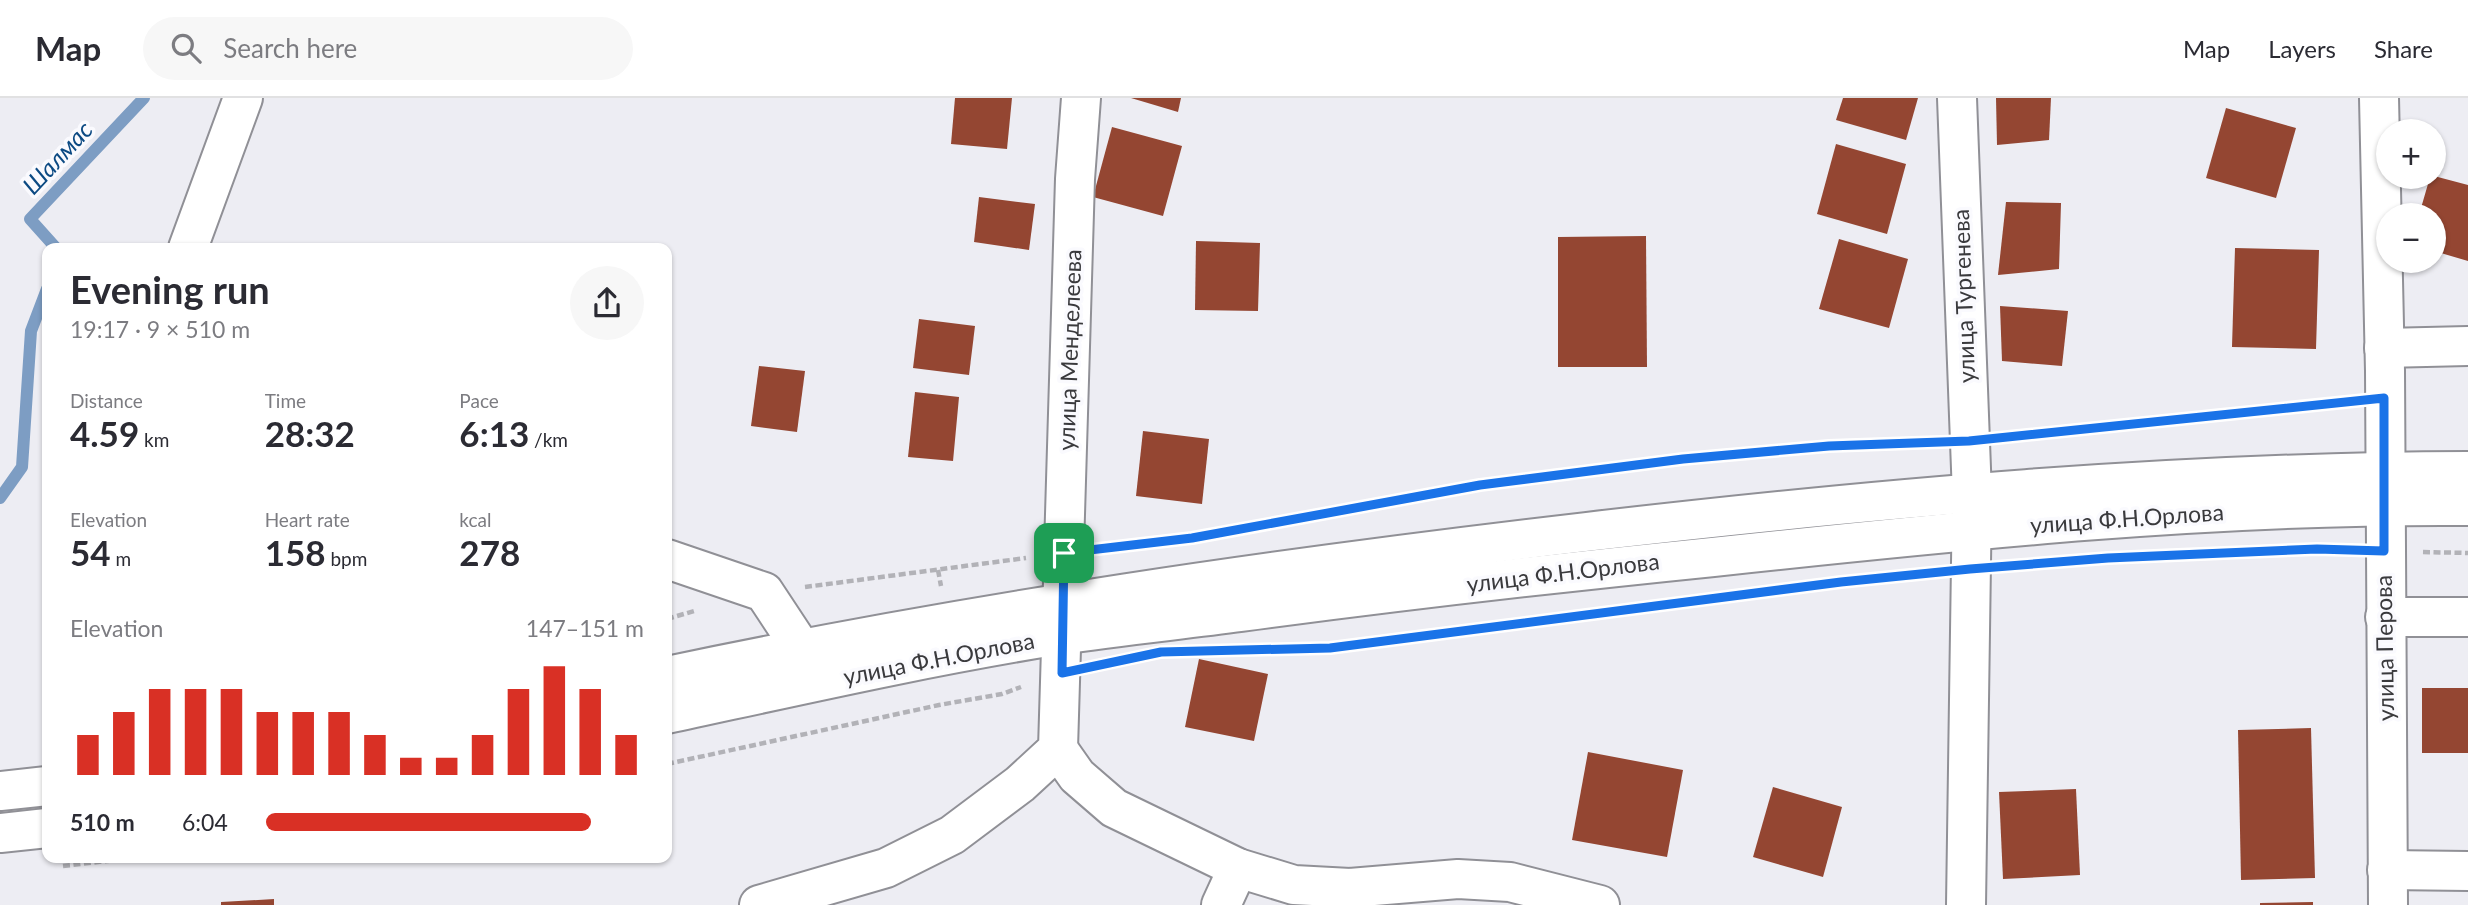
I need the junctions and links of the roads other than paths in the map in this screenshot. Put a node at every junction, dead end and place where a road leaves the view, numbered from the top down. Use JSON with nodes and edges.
{"nodes":[{"id":1,"x":243,"y":98,"type":"edge"},
{"id":2,"x":1081,"y":98,"type":"edge"},
{"id":3,"x":1957,"y":98,"type":"edge"},
{"id":4,"x":2379,"y":98,"type":"edge"},
{"id":5,"x":190,"y":243,"type":"edge"},
{"id":6,"x":2468,"y":346,"type":"edge"},
{"id":7,"x":2384,"y":348,"type":"junction"},
{"id":8,"x":2468,"y":471,"type":"edge"},
{"id":9,"x":2384,"y":488,"type":"junction"},
{"id":10,"x":2468,"y":506,"type":"edge"},
{"id":11,"x":1972,"y":512,"type":"junction"},
{"id":12,"x":672,"y":561,"type":"edge"},
{"id":13,"x":2385,"y":617,"type":"junction"},
{"id":14,"x":2468,"y":617,"type":"edge"},
{"id":15,"x":1061,"y":619,"type":"junction"},
{"id":16,"x":801,"y":648,"type":"junction"},
{"id":17,"x":672,"y":675,"type":"edge"},
{"id":18,"x":672,"y":713,"type":"edge"},
{"id":19,"x":1058,"y":749,"type":"junction"},
{"id":20,"x":42,"y":787,"type":"edge"},
{"id":21,"x":0,"y":791,"type":"edge"},
{"id":22,"x":42,"y":829,"type":"edge"},
{"id":23,"x":0,"y":833,"type":"edge"},
{"id":24,"x":1238,"y":868,"type":"junction"},
{"id":25,"x":2468,"y":871,"type":"edge"},
{"id":26,"x":2388,"y":887,"type":"edge"},
{"id":27,"x":759,"y":905,"type":"edge"},
{"id":28,"x":1221,"y":905,"type":"edge"},
{"id":29,"x":1600,"y":905,"type":"edge"},
{"id":30,"x":1966,"y":905,"type":"edge"}],
"edges":[{"from":1,"to":5,"type":"street"},
{"from":2,"to":15,"type":"street","name":"улица Менделеева"},
{"from":3,"to":11,"type":"street","name":"улица Тургенева"},
{"from":4,"to":7,"type":"street","name":"улица Перова"},
{"from":6,"to":7,"type":"street"},
{"from":7,"to":9,"type":"street","name":"улица Перова"},
{"from":8,"to":9,"type":"street","name":"улица Ф.Н.Орлова"},
{"from":9,"to":10,"type":"street","name":"улица Ф.Н.Орлова"},
{"from":9,"to":11,"type":"street","name":"улица Ф.Н.Орлова"},
{"from":9,"to":13,"type":"street","name":"улица Перова"},
{"from":11,"to":15,"type":"street","name":"улица Ф.Н.Орлова"},
{"from":11,"to":30,"type":"street","name":"улица Тургенева"},
{"from":12,"to":16,"type":"street"},
{"from":13,"to":14,"type":"street"},
{"from":13,"to":26,"type":"street","name":"улица Перова"},
{"from":15,"to":16,"type":"street","name":"улица Ф.Н.Орлова"},
{"from":15,"to":18,"type":"street","name":"улица Ф.Н.Орлова"},
{"from":15,"to":19,"type":"street","name":"улица Менделеева"},
{"from":16,"to":17,"type":"street","name":"улица Ф.Н.Орлова"},
{"from":19,"to":24,"type":"street"},
{"from":19,"to":27,"type":"street"},
{"from":20,"to":21,"type":"street"},
{"from":22,"to":23,"type":"street"},
{"from":24,"to":28,"type":"street"},
{"from":24,"to":29,"type":"street"},
{"from":25,"to":26,"type":"street"}]}
